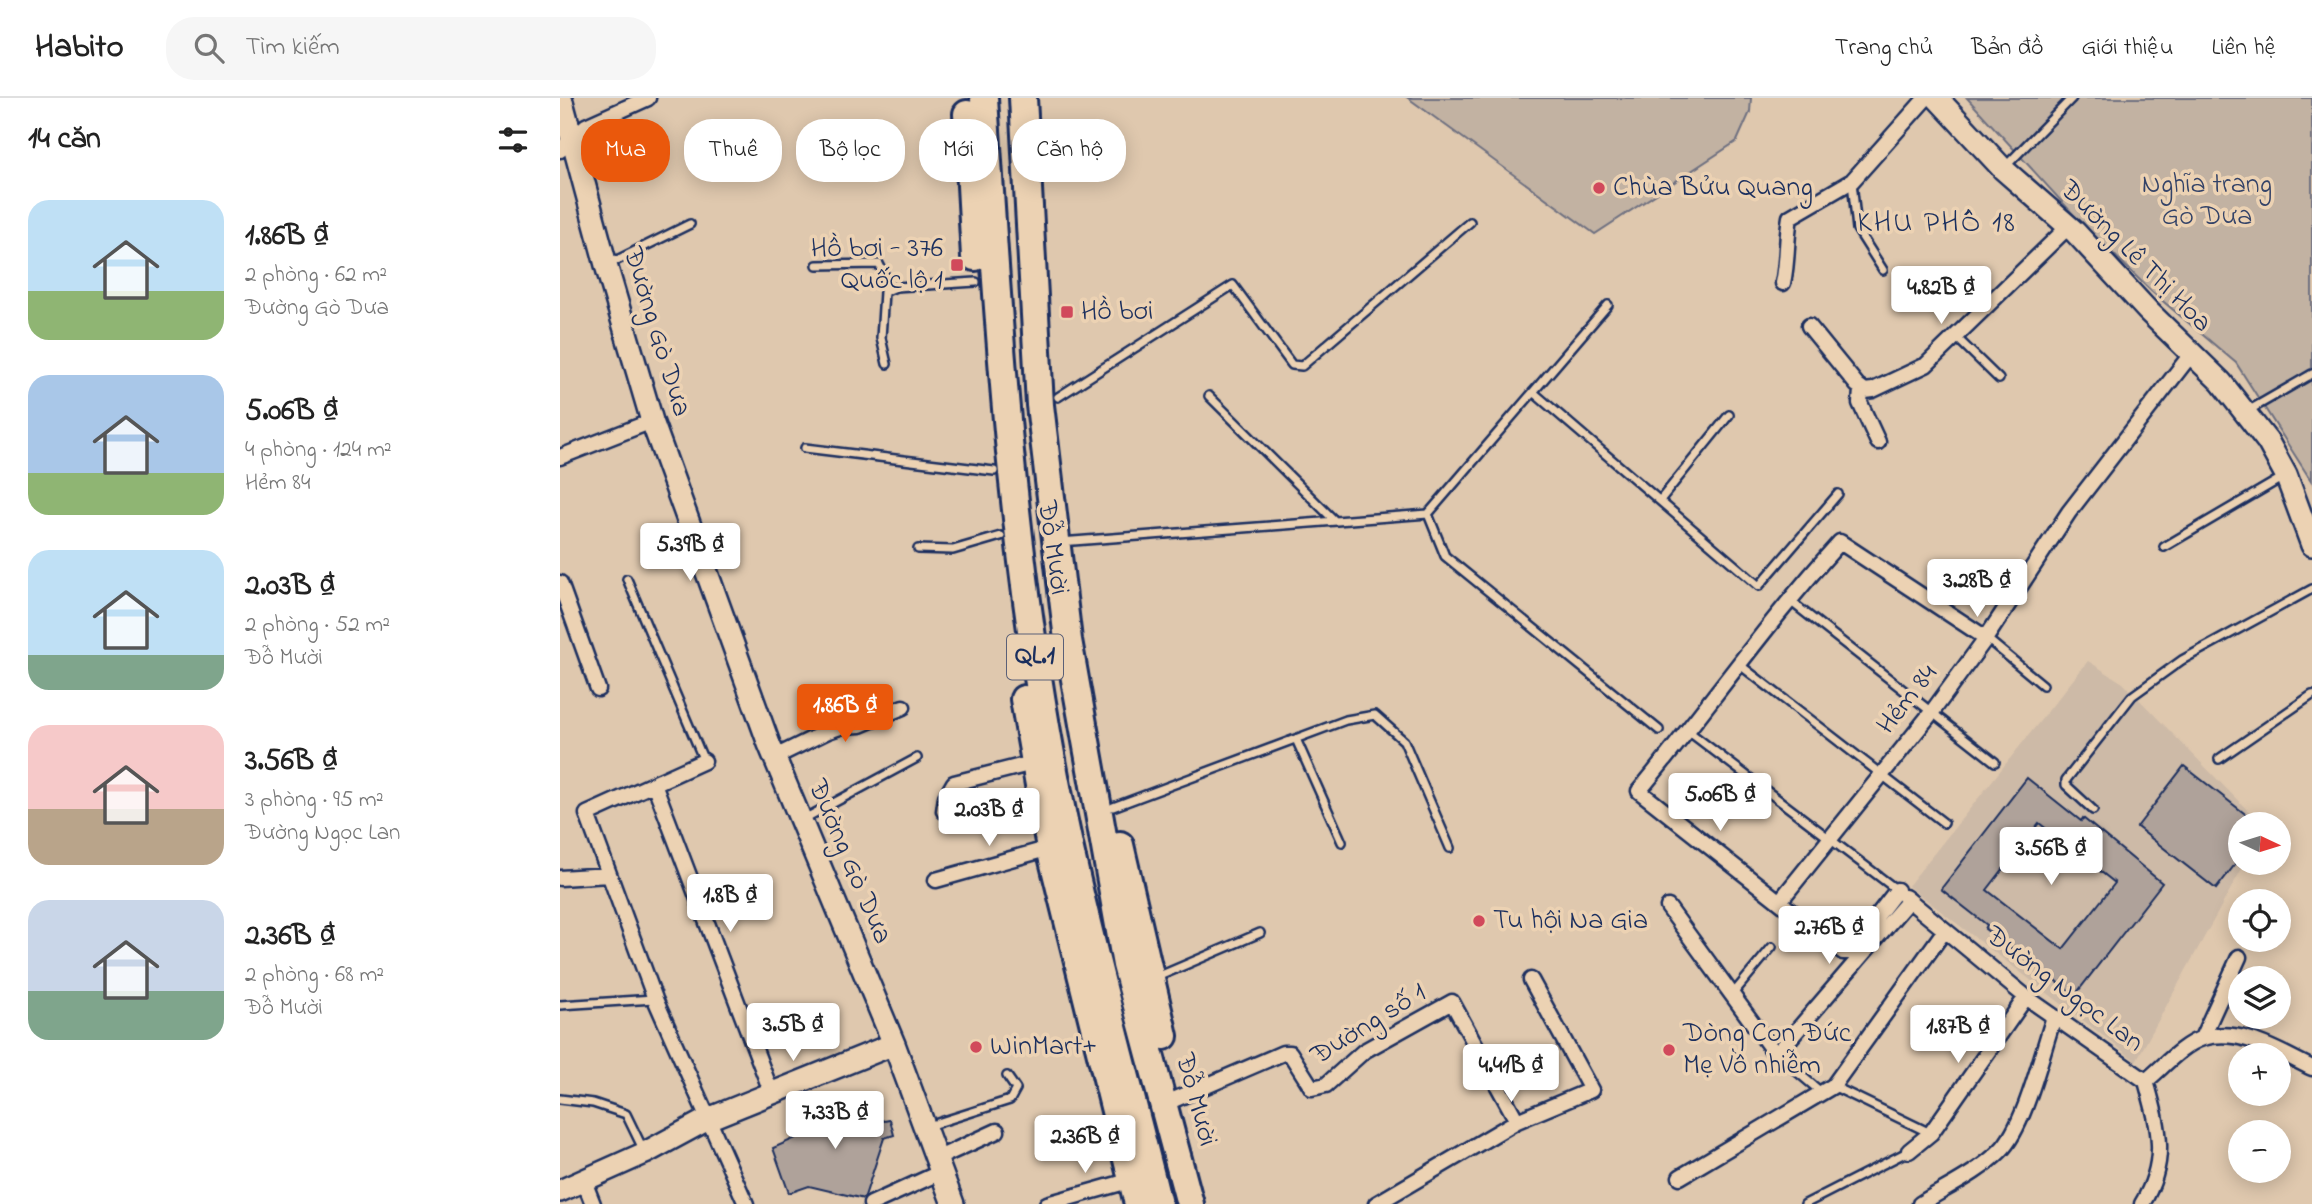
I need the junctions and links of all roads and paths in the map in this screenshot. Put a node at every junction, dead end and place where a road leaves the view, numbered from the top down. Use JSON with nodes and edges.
{"nodes":[{"id":1,"x":561,"y":98,"type":"edge"},
{"id":2,"x":648,"y":98,"type":"edge"},
{"id":3,"x":966,"y":98,"type":"edge"},
{"id":4,"x":984,"y":98,"type":"edge"},
{"id":5,"x":1023,"y":98,"type":"edge"},
{"id":6,"x":1038,"y":98,"type":"edge"},
{"id":7,"x":1926,"y":98,"type":"edge"},
{"id":8,"x":1937,"y":98,"type":"edge"},
{"id":9,"x":2072,"y":98,"type":"edge"},
{"id":10,"x":566,"y":145,"type":"edge"},
{"id":11,"x":2003,"y":169,"type":"junction"},
{"id":12,"x":1852,"y":181,"type":"junction"},
{"id":13,"x":1470,"y":222,"type":"dead end"},
{"id":14,"x":690,"y":224,"type":"dead end"},
{"id":15,"x":2068,"y":227,"type":"junction"},
{"id":16,"x":606,"y":265,"type":"junction"},
{"id":17,"x":817,"y":265,"type":"dead end"},
{"id":18,"x":1884,"y":270,"type":"dead end"},
{"id":19,"x":976,"y":282,"type":"junction"},
{"id":20,"x":1783,"y":283,"type":"dead end"},
{"id":21,"x":884,"y":292,"type":"junction"},
{"id":22,"x":1608,"y":305,"type":"dead end"},
{"id":23,"x":1809,"y":327,"type":"dead end"},
{"id":24,"x":1956,"y":337,"type":"junction"},
{"id":25,"x":2192,"y":353,"type":"junction"},
{"id":26,"x":887,"y":364,"type":"dead end"},
{"id":27,"x":2312,"y":374,"type":"edge"},
{"id":28,"x":1999,"y":379,"type":"dead end"},
{"id":29,"x":1861,"y":390,"type":"junction"},
{"id":30,"x":1533,"y":392,"type":"junction"},
{"id":31,"x":1209,"y":396,"type":"dead end"},
{"id":32,"x":1058,"y":397,"type":"junction"},
{"id":33,"x":2245,"y":413,"type":"junction"},
{"id":34,"x":1729,"y":415,"type":"dead end"},
{"id":35,"x":652,"y":421,"type":"junction"},
{"id":36,"x":1878,"y":442,"type":"dead end"},
{"id":37,"x":805,"y":448,"type":"dead end"},
{"id":38,"x":560,"y":457,"type":"edge"},
{"id":39,"x":994,"y":471,"type":"junction"},
{"id":40,"x":2286,"y":475,"type":"junction"},
{"id":41,"x":1838,"y":494,"type":"dead end"},
{"id":42,"x":1661,"y":499,"type":"junction"},
{"id":43,"x":1428,"y":514,"type":"junction"},
{"id":44,"x":1335,"y":521,"type":"junction"},
{"id":45,"x":1001,"y":536,"type":"junction"},
{"id":46,"x":1064,"y":541,"type":"junction"},
{"id":47,"x":2312,"y":545,"type":"edge"},
{"id":48,"x":2164,"y":547,"type":"dead end"},
{"id":49,"x":918,"y":549,"type":"dead end"},
{"id":50,"x":627,"y":579,"type":"dead end"},
{"id":51,"x":560,"y":583,"type":"edge"},
{"id":52,"x":2312,"y":589,"type":"edge"},
{"id":53,"x":1788,"y":599,"type":"junction"},
{"id":54,"x":1986,"y":638,"type":"junction"},
{"id":55,"x":1740,"y":665,"type":"junction"},
{"id":56,"x":2043,"y":685,"type":"dead end"},
{"id":57,"x":598,"y":688,"type":"dead end"},
{"id":58,"x":2312,"y":695,"type":"edge"},
{"id":59,"x":903,"y":708,"type":"dead end"},
{"id":60,"x":1932,"y":712,"type":"junction"},
{"id":61,"x":1659,"y":730,"type":"dead end"},
{"id":62,"x":1688,"y":731,"type":"junction"},
{"id":63,"x":1296,"y":739,"type":"junction"},
{"id":64,"x":775,"y":757,"type":"junction"},
{"id":65,"x":917,"y":758,"type":"dead end"},
{"id":66,"x":2219,"y":759,"type":"dead end"},
{"id":67,"x":704,"y":761,"type":"joint"},
{"id":68,"x":1995,"y":762,"type":"dead end"},
{"id":69,"x":1033,"y":763,"type":"junction"},
{"id":70,"x":1880,"y":776,"type":"junction"},
{"id":71,"x":655,"y":786,"type":"junction"},
{"id":72,"x":1113,"y":807,"type":"junction"},
{"id":73,"x":2093,"y":810,"type":"dead end"},
{"id":74,"x":944,"y":811,"type":"dead end"},
{"id":75,"x":802,"y":821,"type":"junction"},
{"id":76,"x":1944,"y":823,"type":"dead end"},
{"id":77,"x":1830,"y":839,"type":"junction"},
{"id":78,"x":1342,"y":842,"type":"dead end"},
{"id":79,"x":1050,"y":848,"type":"junction"},
{"id":80,"x":1450,"y":848,"type":"dead end"},
{"id":81,"x":609,"y":875,"type":"junction"},
{"id":82,"x":560,"y":878,"type":"edge"},
{"id":83,"x":936,"y":880,"type":"dead end"},
{"id":84,"x":1904,"y":895,"type":"junction"},
{"id":85,"x":1780,"y":901,"type":"junction"},
{"id":86,"x":1668,"y":907,"type":"dead end"},
{"id":87,"x":1945,"y":930,"type":"junction"},
{"id":88,"x":1260,"y":933,"type":"dead end"},
{"id":89,"x":1772,"y":947,"type":"dead end"},
{"id":90,"x":2239,"y":957,"type":"dead end"},
{"id":91,"x":1151,"y":980,"type":"junction"},
{"id":92,"x":1531,"y":980,"type":"dead end"},
{"id":93,"x":1732,"y":995,"type":"junction"},
{"id":94,"x":2026,"y":997,"type":"junction"},
{"id":95,"x":655,"y":999,"type":"junction"},
{"id":96,"x":560,"y":1005,"type":"edge"},
{"id":97,"x":2054,"y":1017,"type":"junction"},
{"id":98,"x":2202,"y":1038,"type":"junction"},
{"id":99,"x":894,"y":1044,"type":"junction"},
{"id":100,"x":1776,"y":1055,"type":"junction"},
{"id":101,"x":2312,"y":1068,"type":"edge"},
{"id":102,"x":1007,"y":1076,"type":"dead end"},
{"id":103,"x":2146,"y":1081,"type":"junction"},
{"id":104,"x":1828,"y":1089,"type":"junction"},
{"id":105,"x":772,"y":1094,"type":"junction"},
{"id":106,"x":560,"y":1099,"type":"edge"},
{"id":107,"x":1172,"y":1101,"type":"junction"},
{"id":108,"x":708,"y":1119,"type":"junction"},
{"id":109,"x":1517,"y":1121,"type":"junction"},
{"id":110,"x":924,"y":1128,"type":"junction"},
{"id":111,"x":997,"y":1130,"type":"dead end"},
{"id":112,"x":1931,"y":1133,"type":"junction"},
{"id":113,"x":1909,"y":1151,"type":"joint"},
{"id":114,"x":645,"y":1153,"type":"junction"},
{"id":115,"x":938,"y":1166,"type":"junction"},
{"id":116,"x":1680,"y":1177,"type":"dead end"},
{"id":117,"x":584,"y":1181,"type":"junction"},
{"id":118,"x":560,"y":1191,"type":"edge"},
{"id":119,"x":1135,"y":1192,"type":"edge"},
{"id":120,"x":593,"y":1204,"type":"edge"},
{"id":121,"x":746,"y":1204,"type":"edge"},
{"id":122,"x":871,"y":1204,"type":"edge"},
{"id":123,"x":953,"y":1204,"type":"edge"},
{"id":124,"x":1047,"y":1204,"type":"edge"},
{"id":125,"x":1158,"y":1204,"type":"edge"},
{"id":126,"x":1189,"y":1204,"type":"edge"},
{"id":127,"x":1206,"y":1204,"type":"edge"},
{"id":128,"x":1377,"y":1204,"type":"edge"},
{"id":129,"x":1805,"y":1204,"type":"edge"},
{"id":130,"x":1920,"y":1204,"type":"edge"},
{"id":131,"x":2142,"y":1204,"type":"edge"}],
"edges":[{"from":1,"to":10,"type":"street","name":"Đường Gò Dưa"},
{"from":2,"to":10,"type":"street"},
{"from":3,"to":19,"type":"highway","name":"Đỗ Mười","number":"QL.1"},
{"from":4,"to":125,"type":"highway","name":"Đỗ Mười","number":"QL.1"},
{"from":5,"to":46,"type":"highway","name":"Đỗ Mười","number":"QL.1"},
{"from":6,"to":32,"type":"highway","name":"Đỗ Mười","number":"QL.1"},
{"from":7,"to":12,"type":"street"},
{"from":8,"to":11,"type":"street","name":"Đường Lê Thị Hoa"},
{"from":9,"to":11,"type":"lane"},
{"from":10,"to":16,"type":"street","name":"Đường Gò Dưa"},
{"from":11,"to":15,"type":"street","name":"Đường Lê Thị Hoa"},
{"from":12,"to":18,"type":"lane"},
{"from":12,"to":20,"type":"street"},
{"from":13,"to":32,"type":"lane"},
{"from":14,"to":16,"type":"lane"},
{"from":15,"to":24,"type":"street"},
{"from":15,"to":25,"type":"street","name":"Đường Lê Thị Hoa"},
{"from":16,"to":35,"type":"street","name":"Đường Gò Dưa"},
{"from":17,"to":21,"type":"lane"},
{"from":19,"to":21,"type":"lane"},
{"from":19,"to":39,"type":"highway","name":"Đỗ Mười","number":"QL.1"},
{"from":21,"to":26,"type":"lane"},
{"from":22,"to":30,"type":"lane"},
{"from":23,"to":29,"type":"street"},
{"from":24,"to":28,"type":"lane"},
{"from":24,"to":29,"type":"street"},
{"from":25,"to":33,"type":"street","name":"Đường Lê Thị Hoa"},
{"from":25,"to":54,"type":"street","name":"Hẻm 84"},
{"from":27,"to":33,"type":"lane"},
{"from":29,"to":36,"type":"street"},
{"from":30,"to":42,"type":"lane"},
{"from":30,"to":43,"type":"lane"},
{"from":31,"to":44,"type":"lane"},
{"from":32,"to":46,"type":"highway","name":"Đỗ Mười","number":"QL.1"},
{"from":33,"to":40,"type":"street","name":"Đường Lê Thị Hoa"},
{"from":34,"to":42,"type":"lane"},
{"from":35,"to":38,"type":"street"},
{"from":35,"to":64,"type":"street","name":"Đường Gò Dưa"},
{"from":37,"to":39,"type":"lane"},
{"from":39,"to":45,"type":"highway","name":"Đỗ Mười","number":"QL.1"},
{"from":40,"to":47,"type":"street","name":"Đường Lê Thị Hoa"},
{"from":40,"to":48,"type":"lane"},
{"from":41,"to":42,"type":"lane"},
{"from":43,"to":44,"type":"lane"},
{"from":43,"to":61,"type":"lane"},
{"from":44,"to":46,"type":"lane"},
{"from":45,"to":49,"type":"lane"},
{"from":45,"to":69,"type":"highway","name":"Đỗ Mười","number":"QL.1"},
{"from":46,"to":72,"type":"highway","name":"Đỗ Mười","number":"QL.1"},
{"from":46,"to":107,"type":"highway","name":"Đỗ Mười","number":"QL.1"},
{"from":50,"to":67,"type":"lane"},
{"from":51,"to":57,"type":"street"},
{"from":52,"to":73,"type":"lane"},
{"from":53,"to":54,"type":"street"},
{"from":53,"to":55,"type":"street"},
{"from":53,"to":60,"type":"lane"},
{"from":54,"to":56,"type":"lane"},
{"from":54,"to":60,"type":"street","name":"Hẻm 84"},
{"from":55,"to":62,"type":"street"},
{"from":55,"to":70,"type":"lane"},
{"from":58,"to":66,"type":"lane"},
{"from":59,"to":64,"type":"street"},
{"from":60,"to":68,"type":"lane"},
{"from":60,"to":70,"type":"street","name":"Hẻm 84"},
{"from":62,"to":77,"type":"lane","name":"Đường Ngọc Lan"},
{"from":62,"to":85,"type":"street"},
{"from":63,"to":72,"type":"lane"},
{"from":63,"to":78,"type":"lane"},
{"from":63,"to":80,"type":"lane"},
{"from":64,"to":75,"type":"street","name":"Đường Gò Dưa"},
{"from":65,"to":75,"type":"lane"},
{"from":67,"to":71,"type":"street"},
{"from":69,"to":74,"type":"street"},
{"from":69,"to":79,"type":"highway","name":"Đỗ Mười","number":"QL.1"},
{"from":70,"to":76,"type":"lane"},
{"from":70,"to":77,"type":"street","name":"Hẻm 84"},
{"from":71,"to":81,"type":"street"},
{"from":71,"to":105,"type":"street"},
{"from":72,"to":91,"type":"highway","name":"Đỗ Mười","number":"QL.1"},
{"from":75,"to":99,"type":"street","name":"Đường Gò Dưa"},
{"from":77,"to":84,"type":"lane","name":"Đường Ngọc Lan"},
{"from":77,"to":85,"type":"street","name":"Hẻm 84"},
{"from":79,"to":83,"type":"street"},
{"from":79,"to":119,"type":"highway","name":"Đỗ Mười","number":"QL.1"},
{"from":81,"to":82,"type":"street"},
{"from":81,"to":95,"type":"street"},
{"from":84,"to":85,"type":"street"},
{"from":84,"to":87,"type":"street","name":"Đường Ngọc Lan"},
{"from":84,"to":100,"type":"street"},
{"from":86,"to":93,"type":"street"},
{"from":87,"to":94,"type":"street","name":"Đường Ngọc Lan"},
{"from":87,"to":104,"type":"street"},
{"from":88,"to":91,"type":"lane"},
{"from":89,"to":93,"type":"lane"},
{"from":90,"to":98,"type":"street"},
{"from":91,"to":107,"type":"highway","name":"Đỗ Mười","number":"QL.1"},
{"from":92,"to":109,"type":"street"},
{"from":93,"to":100,"type":"street"},
{"from":94,"to":97,"type":"street","name":"Đường Ngọc Lan"},
{"from":94,"to":112,"type":"street"},
{"from":95,"to":96,"type":"lane"},
{"from":95,"to":108,"type":"street"},
{"from":97,"to":103,"type":"street","name":"Đường Ngọc Lan"},
{"from":97,"to":130,"type":"street"},
{"from":98,"to":101,"type":"street"},
{"from":98,"to":103,"type":"street"},
{"from":99,"to":105,"type":"street"},
{"from":99,"to":110,"type":"street","name":"Đường Gò Dưa"},
{"from":100,"to":104,"type":"lane"},
{"from":102,"to":110,"type":"lane"},
{"from":103,"to":131,"type":"street"},
{"from":104,"to":112,"type":"lane"},
{"from":104,"to":116,"type":"street"},
{"from":105,"to":108,"type":"street"},
{"from":106,"to":114,"type":"lane"},
{"from":107,"to":109,"type":"street","name":"Đường số 1"},
{"from":107,"to":126,"type":"highway","name":"Đỗ Mười","number":"QL.1"},
{"from":107,"to":127,"type":"highway","name":"Đỗ Mười","number":"QL.1"},
{"from":108,"to":114,"type":"street"},
{"from":108,"to":121,"type":"street"},
{"from":109,"to":128,"type":"street"},
{"from":110,"to":115,"type":"street","name":"Đường Gò Dưa"},
{"from":111,"to":115,"type":"street"},
{"from":112,"to":113,"type":"street"},
{"from":113,"to":129,"type":"lane"},
{"from":114,"to":117,"type":"street"},
{"from":115,"to":122,"type":"street"},
{"from":115,"to":123,"type":"street","name":"Đường Gò Dưa"},
{"from":117,"to":118,"type":"street"},
{"from":117,"to":120,"type":"street"},
{"from":119,"to":124,"type":"street"}]}
